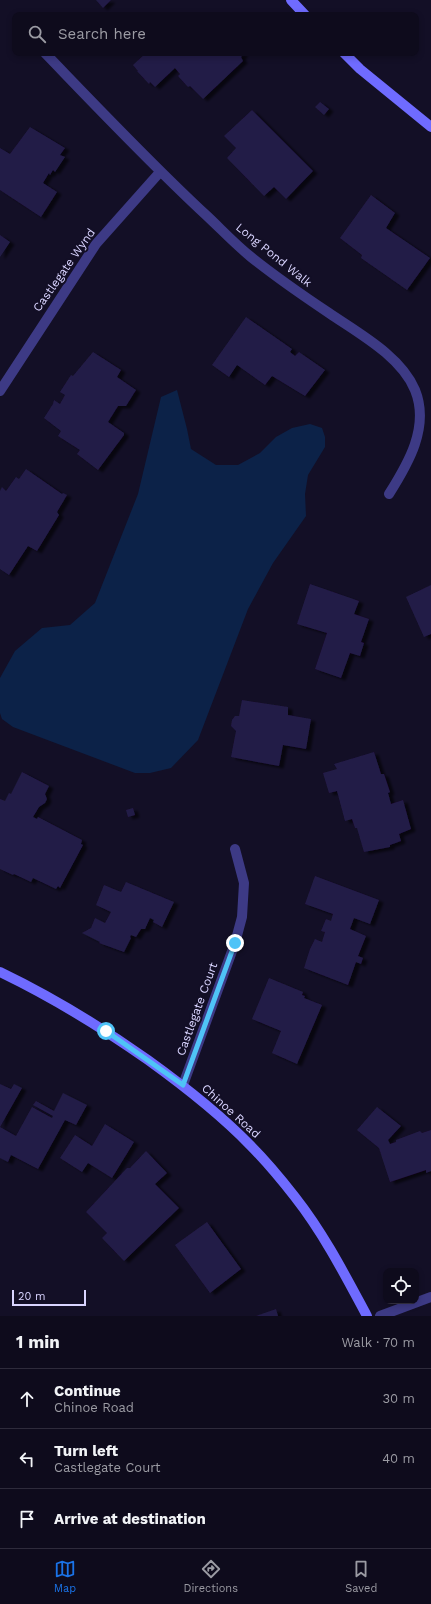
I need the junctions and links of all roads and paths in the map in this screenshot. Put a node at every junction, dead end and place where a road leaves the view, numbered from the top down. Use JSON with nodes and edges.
{"nodes":[{"id":1,"x":291,"y":0,"type":"edge"},
{"id":2,"x":302,"y":12,"type":"edge"},
{"id":3,"x":48,"y":56,"type":"edge"},
{"id":4,"x":347,"y":56,"type":"edge"},
{"id":5,"x":431,"y":127,"type":"edge"},
{"id":6,"x":160,"y":172,"type":"junction"},
{"id":7,"x":0,"y":391,"type":"edge"},
{"id":8,"x":389,"y":494,"type":"dead end"},
{"id":9,"x":235,"y":849,"type":"dead end"},
{"id":10,"x":0,"y":972,"type":"edge"},
{"id":11,"x":183,"y":1085,"type":"junction"},
{"id":12,"x":431,"y":1297,"type":"edge"},
{"id":13,"x":367,"y":1316,"type":"edge"},
{"id":14,"x":380,"y":1316,"type":"edge"}],
"edges":[{"from":1,"to":2,"type":"street"},
{"from":3,"to":6,"type":"street","name":"Long Pond Walk"},
{"from":4,"to":5,"type":"street"},
{"from":6,"to":7,"type":"street","name":"Castlegate Wynd"},
{"from":6,"to":8,"type":"street","name":"Long Pond Walk"},
{"from":9,"to":11,"type":"street","name":"Castlegate Court"},
{"from":10,"to":11,"type":"street","name":"Chinoe Road"},
{"from":11,"to":13,"type":"street","name":"Chinoe Road"},
{"from":12,"to":14,"type":"street"}]}
